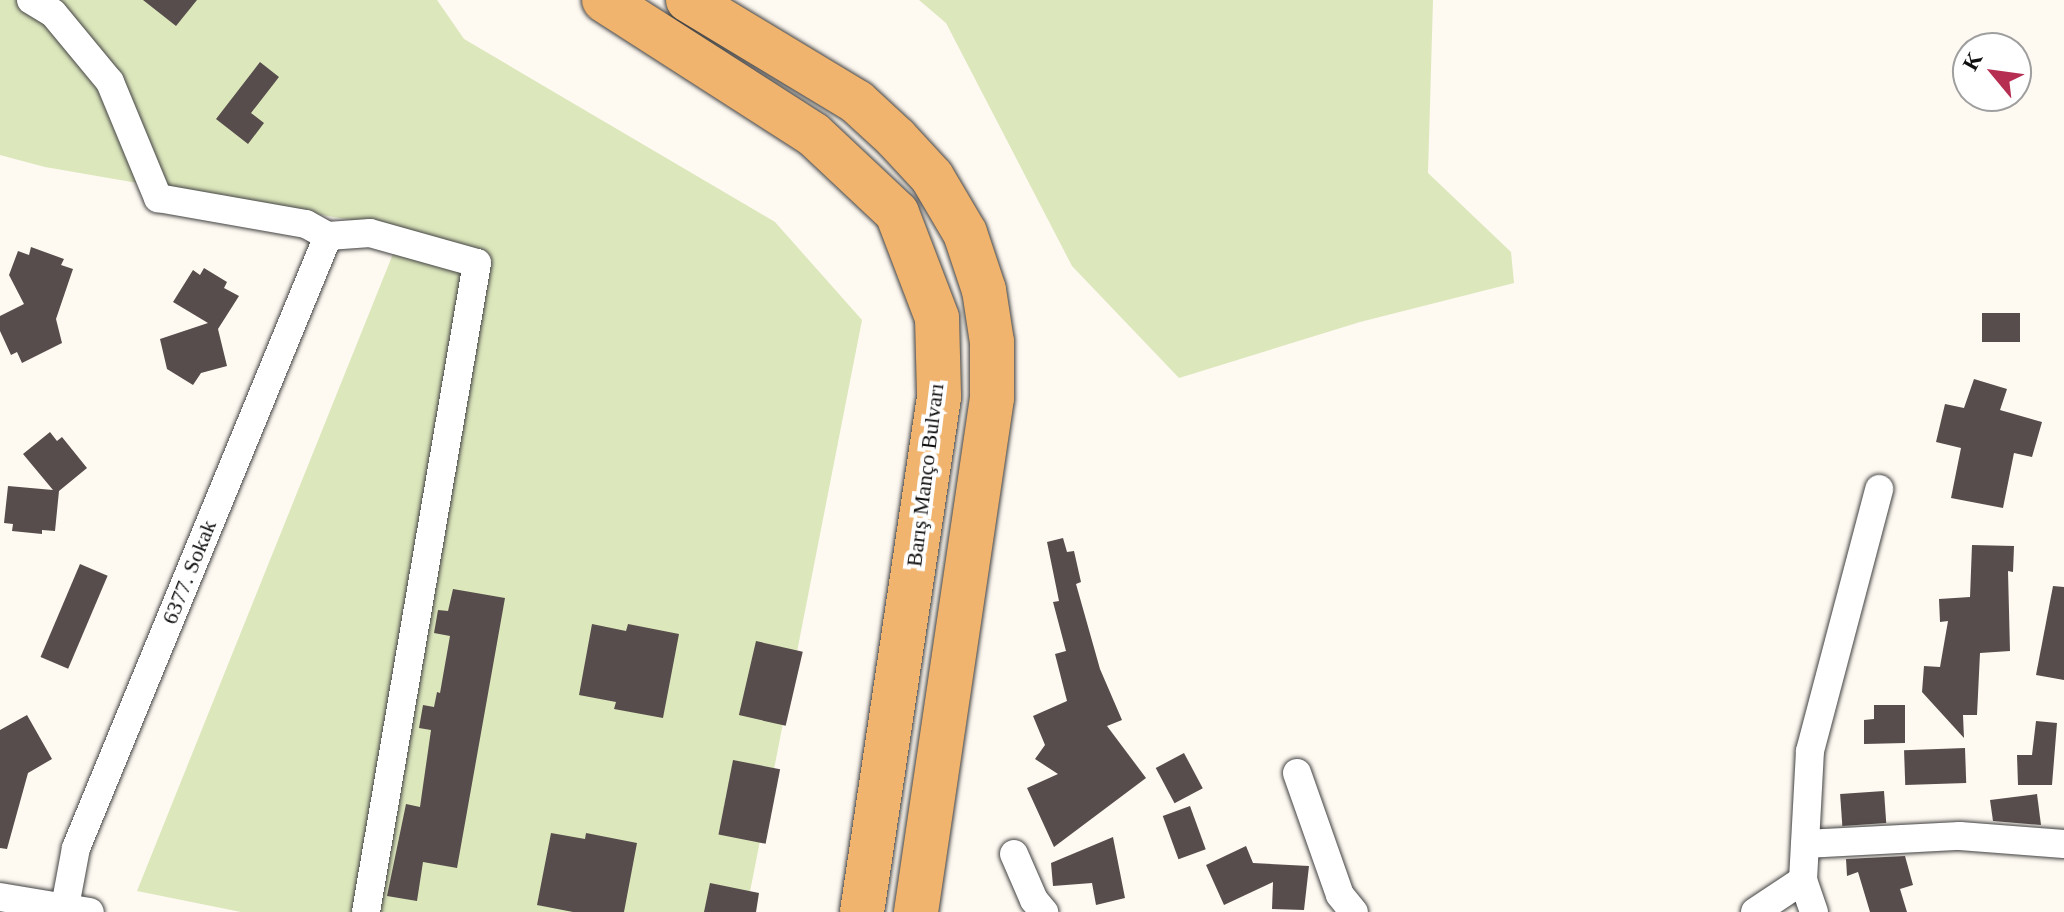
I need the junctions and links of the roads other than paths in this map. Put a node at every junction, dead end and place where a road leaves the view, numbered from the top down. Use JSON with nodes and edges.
{"nodes":[{"id":1,"x":31,"y":0,"type":"edge"},
{"id":2,"x":604,"y":0,"type":"edge"},
{"id":3,"x":688,"y":0,"type":"edge"},
{"id":4,"x":328,"y":236,"type":"junction"},
{"id":5,"x":1879,"y":489,"type":"dead end"},
{"id":6,"x":1297,"y":773,"type":"dead end"},
{"id":7,"x":1805,"y":844,"type":"junction"},
{"id":8,"x":2064,"y":844,"type":"edge"},
{"id":9,"x":1014,"y":854,"type":"dead end"},
{"id":10,"x":1803,"y":880,"type":"junction"},
{"id":11,"x":0,"y":897,"type":"edge"},
{"id":12,"x":73,"y":911,"type":"edge"},
{"id":13,"x":366,"y":912,"type":"edge"},
{"id":14,"x":862,"y":912,"type":"edge"},
{"id":15,"x":916,"y":912,"type":"edge"},
{"id":16,"x":1044,"y":912,"type":"edge"},
{"id":17,"x":1354,"y":912,"type":"edge"},
{"id":18,"x":1755,"y":912,"type":"edge"},
{"id":19,"x":1814,"y":912,"type":"edge"}],
"edges":[{"from":1,"to":4,"type":"street"},
{"from":2,"to":14,"type":"main road","name":"Barış Manço Bulvarı"},
{"from":3,"to":15,"type":"main road"},
{"from":4,"to":12,"type":"street","name":"6377. Sokak"},
{"from":4,"to":13,"type":"street"},
{"from":5,"to":7,"type":"street"},
{"from":6,"to":17,"type":"street"},
{"from":7,"to":8,"type":"street"},
{"from":7,"to":10,"type":"street"},
{"from":9,"to":16,"type":"street"},
{"from":10,"to":18,"type":"street"},
{"from":10,"to":19,"type":"street"},
{"from":11,"to":12,"type":"street"}]}
